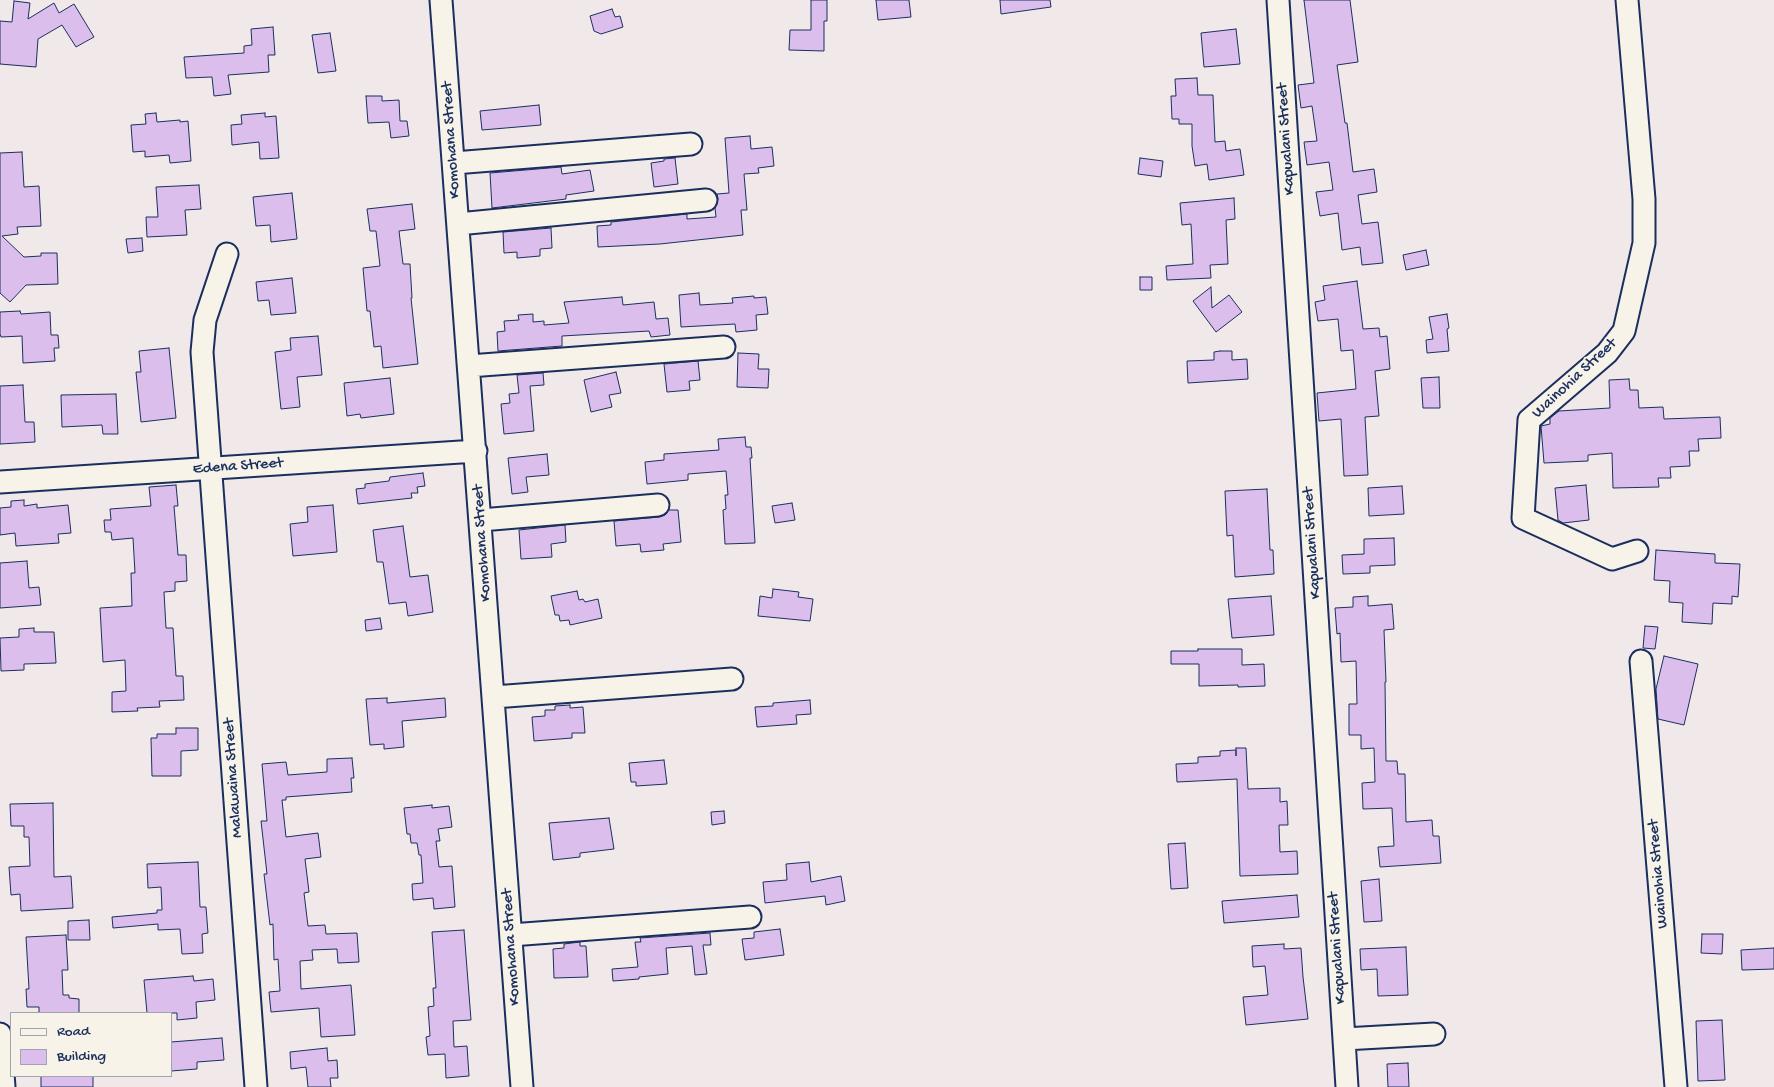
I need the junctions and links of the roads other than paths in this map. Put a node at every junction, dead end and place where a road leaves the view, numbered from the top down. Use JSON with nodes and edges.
{"nodes":[{"id":1,"x":441,"y":0,"type":"edge"},
{"id":2,"x":1278,"y":0,"type":"edge"},
{"id":3,"x":1627,"y":3,"type":"edge"},
{"id":4,"x":691,"y":144,"type":"dead end"},
{"id":5,"x":454,"y":163,"type":"junction"},
{"id":6,"x":706,"y":200,"type":"dead end"},
{"id":7,"x":458,"y":224,"type":"junction"},
{"id":8,"x":227,"y":254,"type":"dead end"},
{"id":9,"x":724,"y":347,"type":"dead end"},
{"id":10,"x":470,"y":366,"type":"junction"},
{"id":11,"x":476,"y":451,"type":"junction"},
{"id":12,"x":211,"y":468,"type":"junction"},
{"id":13,"x":0,"y":482,"type":"edge"},
{"id":14,"x":658,"y":505,"type":"dead end"},
{"id":15,"x":481,"y":520,"type":"junction"},
{"id":16,"x":1637,"y":551,"type":"dead end"},
{"id":17,"x":1641,"y":661,"type":"dead end"},
{"id":18,"x":732,"y":679,"type":"dead end"},
{"id":19,"x":494,"y":697,"type":"junction"},
{"id":20,"x":750,"y":917,"type":"dead end"},
{"id":21,"x":511,"y":935,"type":"junction"},
{"id":22,"x":0,"y":1034,"type":"edge"},
{"id":23,"x":1434,"y":1034,"type":"dead end"},
{"id":24,"x":1344,"y":1039,"type":"junction"},
{"id":25,"x":4,"y":1087,"type":"edge"},
{"id":26,"x":256,"y":1087,"type":"edge"},
{"id":27,"x":522,"y":1087,"type":"edge"},
{"id":28,"x":1347,"y":1087,"type":"edge"},
{"id":29,"x":1676,"y":1087,"type":"edge"}],
"edges":[{"from":1,"to":5,"type":"street","name":"Komohana Street"},
{"from":2,"to":24,"type":"street","name":"Kapualani Street"},
{"from":3,"to":16,"type":"street","name":"Wainohia Street"},
{"from":4,"to":5,"type":"street"},
{"from":5,"to":7,"type":"street","name":"Komohana Street"},
{"from":6,"to":7,"type":"street"},
{"from":7,"to":10,"type":"street","name":"Komohana Street"},
{"from":8,"to":12,"type":"street","name":"Malawaina Street"},
{"from":9,"to":10,"type":"street"},
{"from":10,"to":11,"type":"street","name":"Komohana Street"},
{"from":11,"to":12,"type":"street","name":"Edena Street"},
{"from":11,"to":15,"type":"street","name":"Komohana Street"},
{"from":12,"to":13,"type":"street","name":"Edena Street"},
{"from":12,"to":26,"type":"street","name":"Malawaina Street"},
{"from":14,"to":15,"type":"street"},
{"from":15,"to":19,"type":"street","name":"Komohana Street"},
{"from":17,"to":29,"type":"street","name":"Wainohia Street"},
{"from":18,"to":19,"type":"street"},
{"from":19,"to":21,"type":"street","name":"Komohana Street"},
{"from":20,"to":21,"type":"street"},
{"from":21,"to":27,"type":"street","name":"Komohana Street"},
{"from":22,"to":25,"type":"street"},
{"from":23,"to":24,"type":"street"},
{"from":24,"to":28,"type":"street","name":"Kapualani Street"}]}
